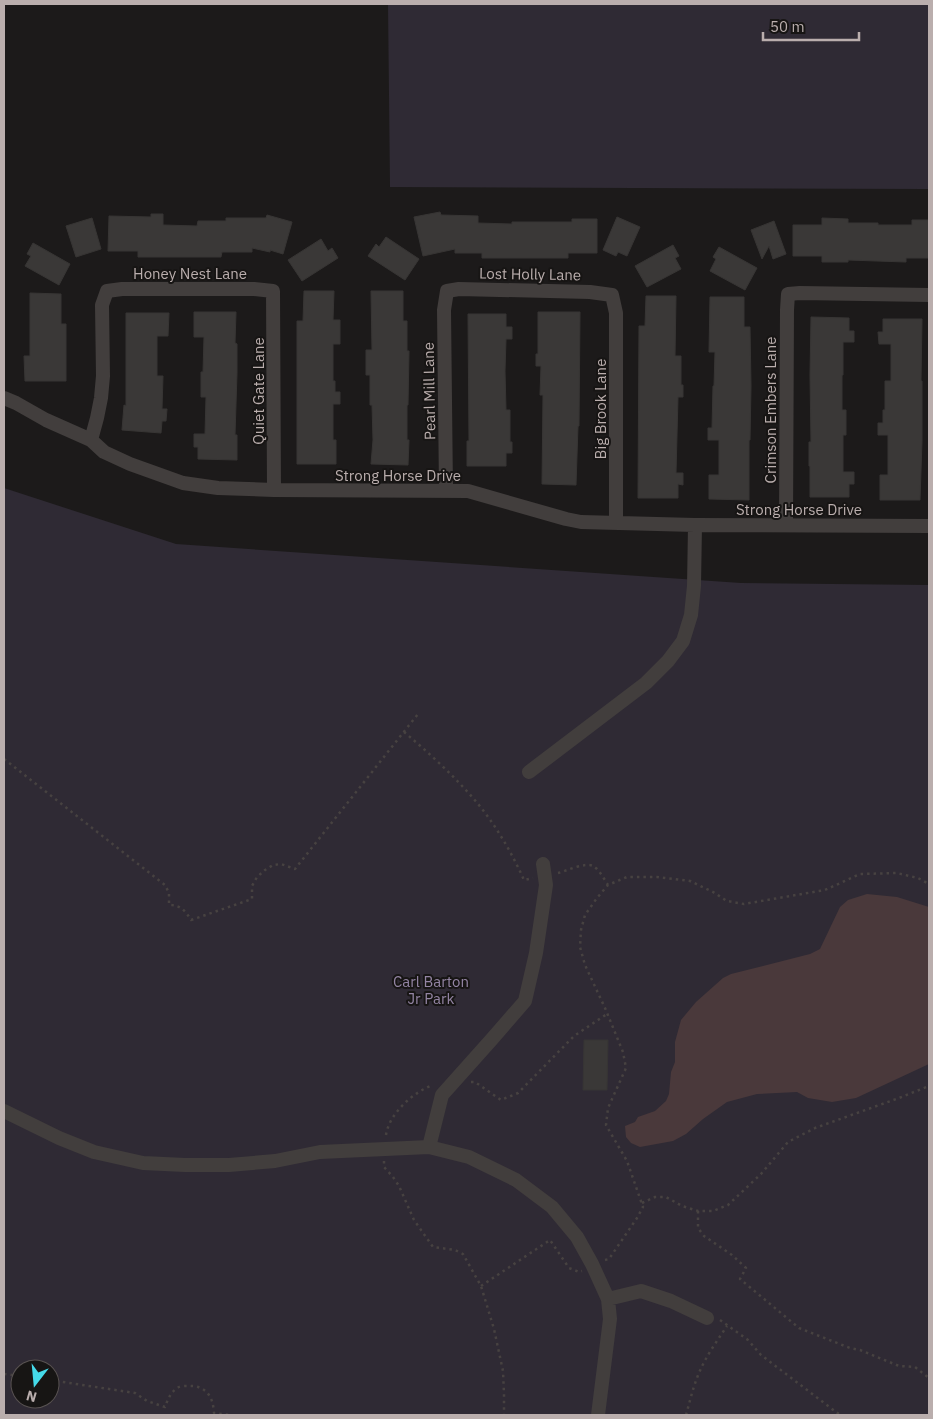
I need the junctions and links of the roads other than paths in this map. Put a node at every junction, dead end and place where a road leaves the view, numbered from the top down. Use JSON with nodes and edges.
{"nodes":[{"id":1,"x":273,"y":291,"type":"joint"},
{"id":2,"x":447,"y":291,"type":"joint"},
{"id":3,"x":929,"y":295,"type":"edge"},
{"id":4,"x":612,"y":296,"type":"joint"},
{"id":5,"x":4,"y":398,"type":"edge"},
{"id":6,"x":91,"y":440,"type":"junction"},
{"id":7,"x":274,"y":490,"type":"junction"},
{"id":8,"x":446,"y":492,"type":"junction"},
{"id":9,"x":616,"y":523,"type":"junction"},
{"id":10,"x":695,"y":525,"type":"junction"},
{"id":11,"x":786,"y":525,"type":"junction"},
{"id":12,"x":929,"y":526,"type":"edge"},
{"id":13,"x":529,"y":772,"type":"dead end"},
{"id":14,"x":544,"y":871,"type":"road end"},
{"id":15,"x":4,"y":1111,"type":"edge"},
{"id":16,"x":429,"y":1147,"type":"junction"},
{"id":17,"x":608,"y":1298,"type":"junction"},
{"id":18,"x":712,"y":1318,"type":"road end"},
{"id":19,"x":598,"y":1415,"type":"edge"}],
"edges":[{"from":1,"to":6,"type":"street","name":"Honey Nest Lane"},
{"from":1,"to":7,"type":"street","name":"Quiet Gate Lane"},
{"from":2,"to":4,"type":"street","name":"Lost Holly Lane"},
{"from":2,"to":8,"type":"street","name":"Pearl Mill Lane"},
{"from":3,"to":11,"type":"street","name":"Crimson Embers Lane"},
{"from":4,"to":9,"type":"street","name":"Big Brook Lane"},
{"from":5,"to":6,"type":"street","name":"Strong Horse Drive"},
{"from":6,"to":7,"type":"street","name":"Strong Horse Drive"},
{"from":7,"to":8,"type":"street","name":"Strong Horse Drive"},
{"from":8,"to":9,"type":"street","name":"Strong Horse Drive"},
{"from":9,"to":10,"type":"street","name":"Strong Horse Drive"},
{"from":10,"to":11,"type":"street","name":"Strong Horse Drive"},
{"from":10,"to":13,"type":"street"},
{"from":11,"to":12,"type":"street","name":"Strong Horse Drive"},
{"from":14,"to":16,"type":"street"},
{"from":15,"to":16,"type":"street"},
{"from":16,"to":17,"type":"street"},
{"from":17,"to":18,"type":"street"},
{"from":17,"to":19,"type":"street"}]}
